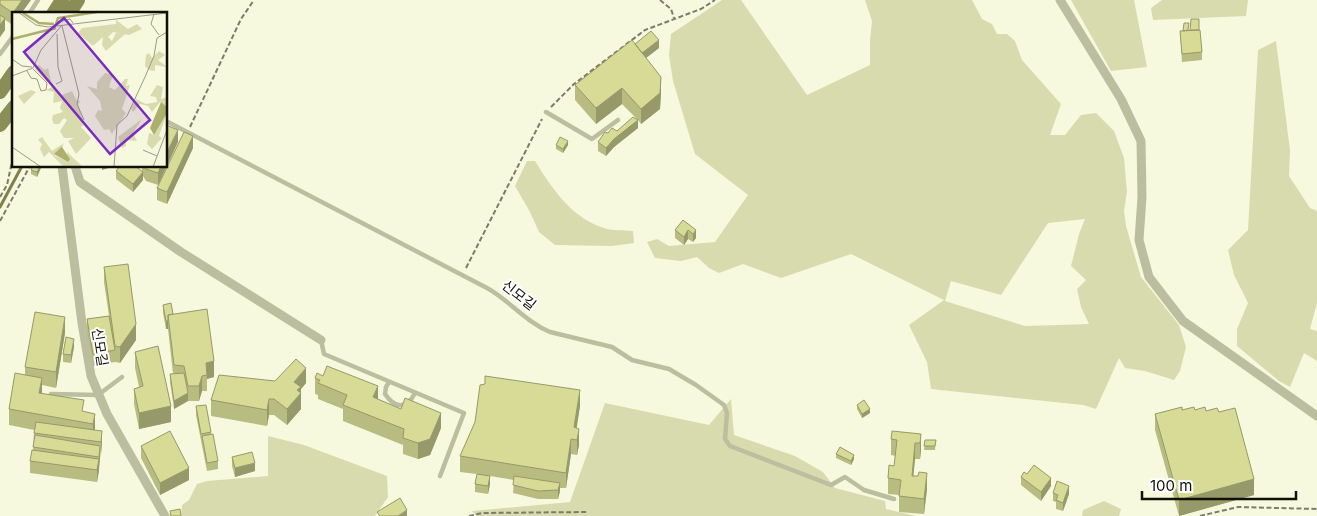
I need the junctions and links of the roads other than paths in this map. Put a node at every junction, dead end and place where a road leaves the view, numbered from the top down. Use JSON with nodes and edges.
{"nodes":[{"id":1,"x":38,"y":0,"type":"edge"},
{"id":2,"x":62,"y":0,"type":"edge"},
{"id":3,"x":78,"y":0,"type":"edge"},
{"id":4,"x":1060,"y":0,"type":"edge"},
{"id":5,"x":30,"y":12,"type":"edge"},
{"id":6,"x":54,"y":12,"type":"edge"},
{"id":7,"x":70,"y":12,"type":"edge"},
{"id":8,"x":12,"y":38,"type":"edge"},
{"id":9,"x":0,"y":54,"type":"edge"},
{"id":10,"x":12,"y":75,"type":"edge"},
{"id":11,"x":0,"y":92,"type":"edge"},
{"id":12,"x":12,"y":110,"type":"edge"},
{"id":13,"x":546,"y":112,"type":"dead end"},
{"id":14,"x":618,"y":120,"type":"dead end"},
{"id":15,"x":168,"y":122,"type":"edge"},
{"id":16,"x":0,"y":125,"type":"edge"},
{"id":17,"x":62,"y":168,"type":"edge"},
{"id":18,"x":75,"y":168,"type":"edge"},
{"id":19,"x":321,"y":340,"type":"joint"},
{"id":20,"x":122,"y":377,"type":"dead end"},
{"id":21,"x":389,"y":382,"type":"junction"},
{"id":22,"x":415,"y":392,"type":"junction"},
{"id":23,"x":51,"y":394,"type":"edge"},
{"id":24,"x":98,"y":395,"type":"junction"},
{"id":25,"x":1317,"y":416,"type":"edge"},
{"id":26,"x":440,"y":476,"type":"dead end"},
{"id":27,"x":894,"y":499,"type":"dead end"},
{"id":28,"x":165,"y":516,"type":"edge"}],
"edges":[{"from":1,"to":5,"type":"lane"},
{"from":2,"to":6,"type":"main road"},
{"from":3,"to":7,"type":"main road"},
{"from":4,"to":25,"type":"street"},
{"from":8,"to":9,"type":"lane"},
{"from":10,"to":11,"type":"main road"},
{"from":12,"to":16,"type":"main road"},
{"from":13,"to":14,"type":"lane"},
{"from":15,"to":27,"type":"lane","name":"신모길"},
{"from":17,"to":24,"type":"street","name":"신모길"},
{"from":18,"to":19,"type":"street"},
{"from":19,"to":21,"type":"lane"},
{"from":20,"to":24,"type":"lane"},
{"from":21,"to":22,"type":"lane"},
{"from":21,"to":22,"type":"lane"},
{"from":22,"to":26,"type":"lane"},
{"from":23,"to":24,"type":"lane"},
{"from":24,"to":28,"type":"street","name":"신모길"}]}
